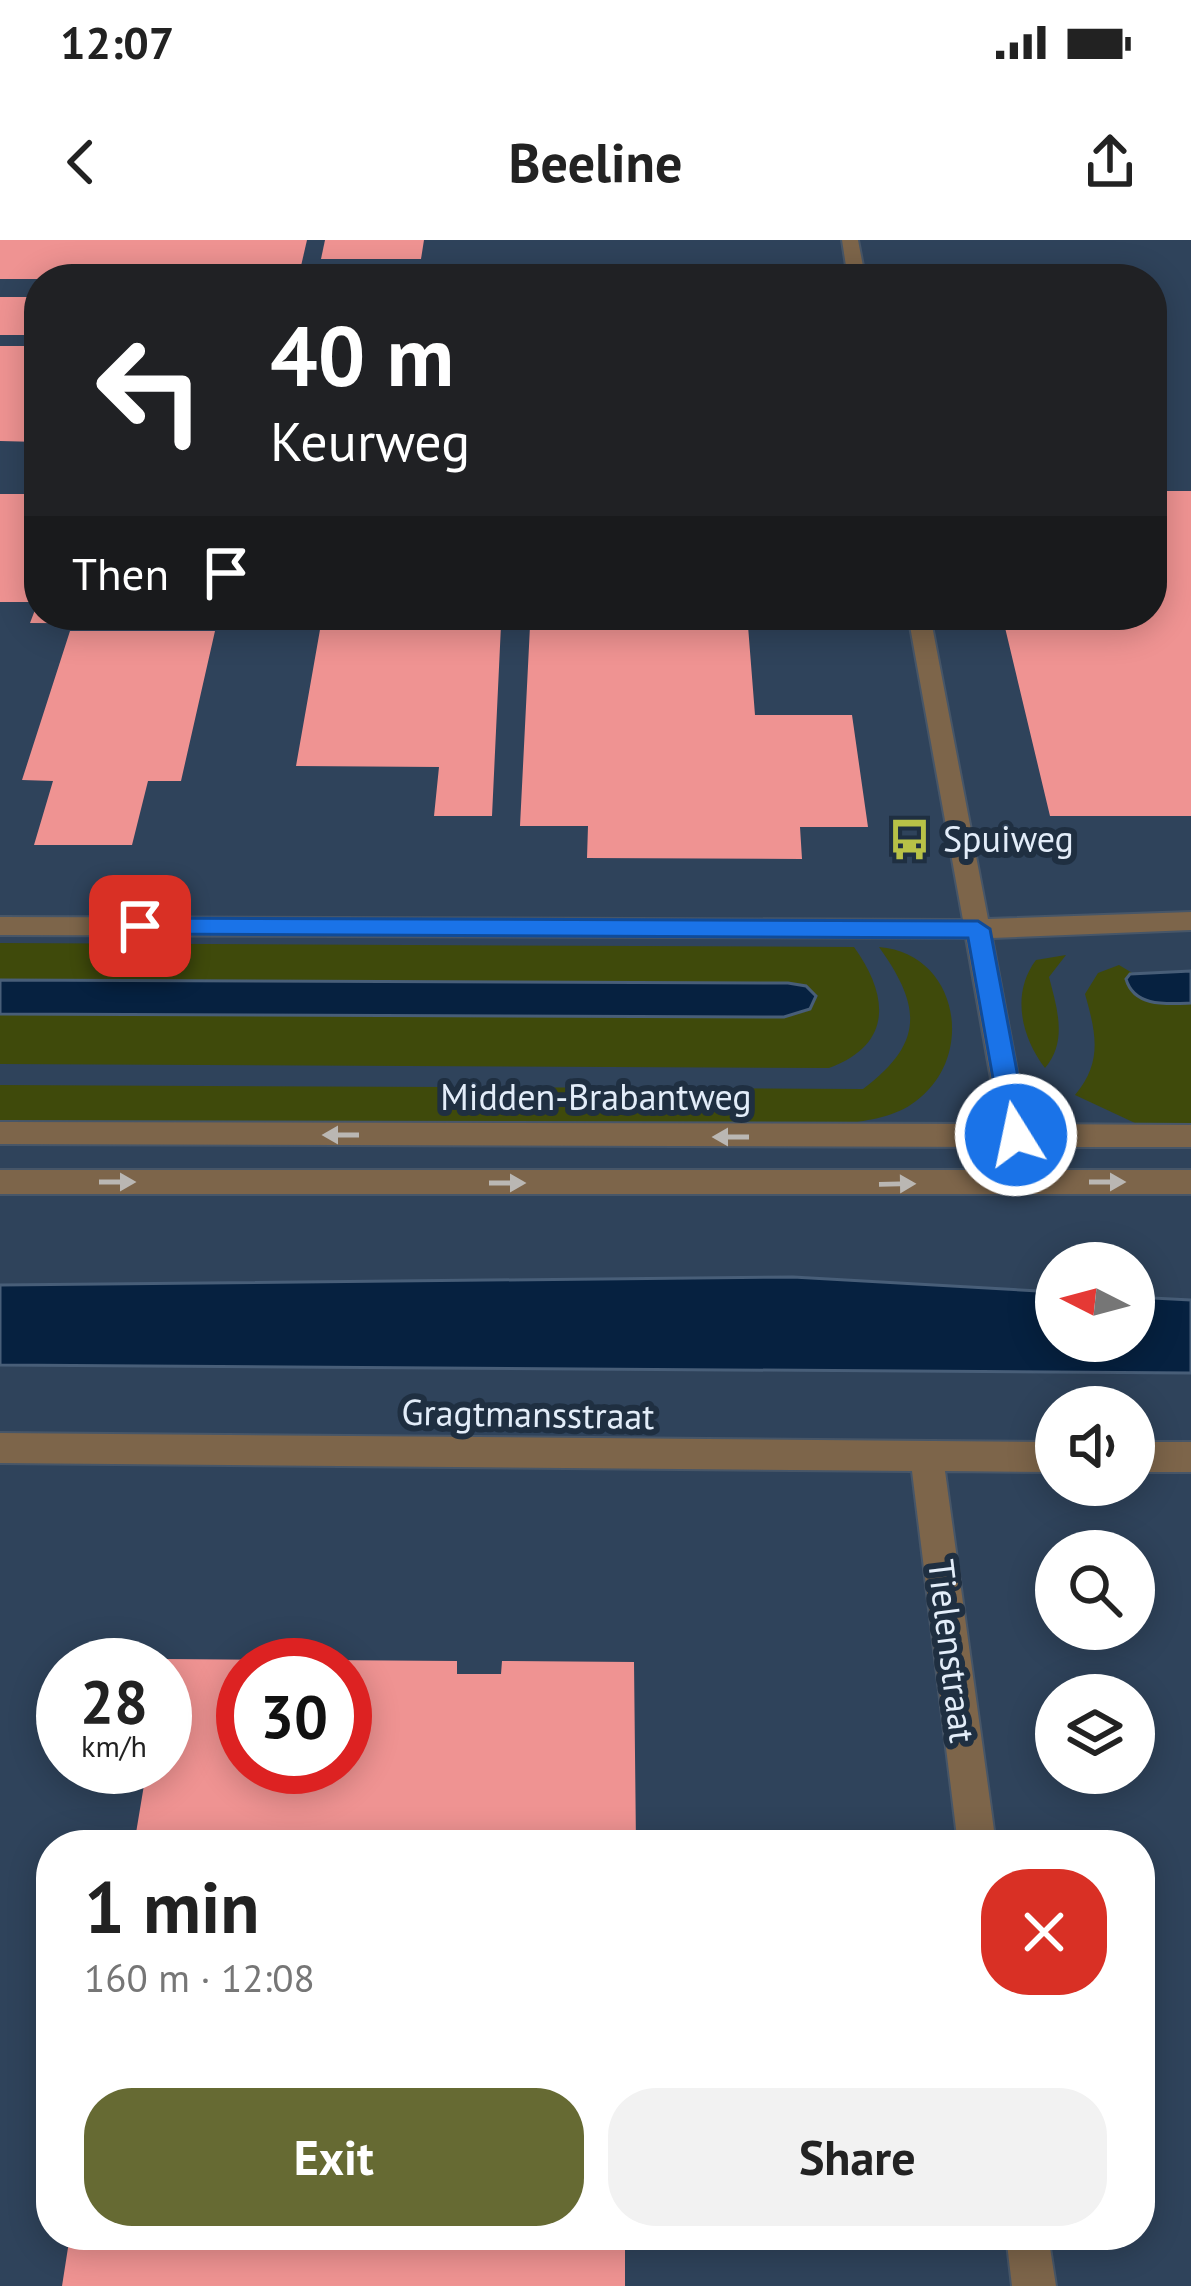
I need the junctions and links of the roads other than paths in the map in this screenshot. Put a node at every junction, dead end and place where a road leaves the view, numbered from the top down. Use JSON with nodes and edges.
{"nodes":[{"id":1,"x":923,"y":630,"type":"edge"},
{"id":2,"x":1191,"y":921,"type":"edge"},
{"id":3,"x":0,"y":926,"type":"edge"},
{"id":4,"x":978,"y":929,"type":"junction"},
{"id":5,"x":0,"y":1133,"type":"edge"},
{"id":6,"x":1016,"y":1135,"type":"junction"},
{"id":7,"x":1191,"y":1136,"type":"edge"},
{"id":8,"x":0,"y":1182,"type":"edge"},
{"id":9,"x":1024,"y":1182,"type":"junction"},
{"id":10,"x":1191,"y":1182,"type":"edge"},
{"id":11,"x":0,"y":1448,"type":"edge"},
{"id":12,"x":927,"y":1457,"type":"junction"},
{"id":13,"x":1035,"y":1457,"type":"edge"},
{"id":14,"x":1155,"y":1457,"type":"edge"},
{"id":15,"x":1191,"y":1457,"type":"edge"},
{"id":16,"x":975,"y":1830,"type":"edge"},
{"id":17,"x":1029,"y":2250,"type":"edge"},
{"id":18,"x":1034,"y":2286,"type":"edge"}],
"edges":[{"from":1,"to":4,"type":"street"},
{"from":2,"to":4,"type":"street"},
{"from":3,"to":4,"type":"street"},
{"from":4,"to":6,"type":"street"},
{"from":6,"to":5,"type":"street","name":"Midden-Brabantweg","one_way":true},
{"from":6,"to":7,"type":"street","name":"Midden-Brabantweg"},
{"from":6,"to":9,"type":"street"},
{"from":8,"to":9,"type":"street","one_way":true},
{"from":9,"to":10,"type":"street","one_way":true},
{"from":11,"to":12,"type":"street","name":"Gragtmansstraat"},
{"from":12,"to":13,"type":"street","name":"Gragtmansstraat"},
{"from":12,"to":16,"type":"street","name":"Tielenstraat"},
{"from":14,"to":15,"type":"street"},
{"from":17,"to":18,"type":"street"}]}
